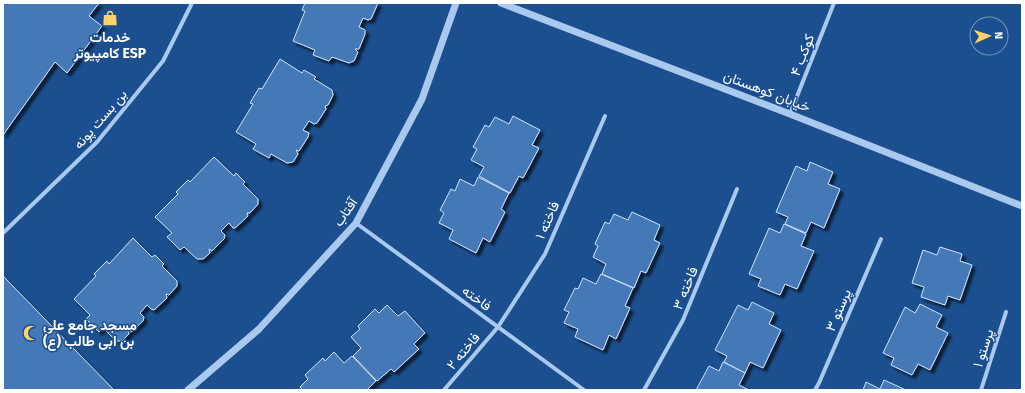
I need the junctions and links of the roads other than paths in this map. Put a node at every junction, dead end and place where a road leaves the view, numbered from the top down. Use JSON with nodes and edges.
{"nodes":[{"id":1,"x":192,"y":3,"type":"edge"},
{"id":2,"x":456,"y":3,"type":"edge"},
{"id":3,"x":501,"y":3,"type":"edge"},
{"id":4,"x":834,"y":3,"type":"edge"},
{"id":5,"x":790,"y":114,"type":"junction"},
{"id":6,"x":605,"y":116,"type":"dead end"},
{"id":7,"x":737,"y":189,"type":"dead end"},
{"id":8,"x":1022,"y":206,"type":"edge"},
{"id":9,"x":356,"y":223,"type":"junction"},
{"id":10,"x":3,"y":233,"type":"edge"},
{"id":11,"x":880,"y":239,"type":"dead end"},
{"id":12,"x":1006,"y":312,"type":"dead end"},
{"id":13,"x":498,"y":327,"type":"junction"},
{"id":14,"x":188,"y":390,"type":"edge"},
{"id":15,"x":444,"y":390,"type":"edge"},
{"id":16,"x":584,"y":390,"type":"edge"},
{"id":17,"x":644,"y":390,"type":"edge"},
{"id":18,"x":815,"y":390,"type":"edge"},
{"id":19,"x":981,"y":390,"type":"edge"}],
"edges":[{"from":1,"to":10,"type":"street","name":"بن بست پونه"},
{"from":2,"to":9,"type":"street","name":"آفتاب"},
{"from":3,"to":5,"type":"street","name":"خیابان کوهستان"},
{"from":4,"to":5,"type":"street","name":"کوکب ۴"},
{"from":5,"to":8,"type":"street","name":"خیابان کوهستان"},
{"from":6,"to":13,"type":"street","name":"فاخته ۱"},
{"from":7,"to":17,"type":"street","name":"فاخته ۳"},
{"from":9,"to":13,"type":"street","name":"فاخته"},
{"from":9,"to":14,"type":"street","name":"آفتاب"},
{"from":11,"to":18,"type":"street","name":"پرستو ۳"},
{"from":12,"to":19,"type":"street","name":"پرستو ۱"},
{"from":13,"to":15,"type":"street","name":"فاخته ۲"},
{"from":13,"to":16,"type":"street","name":"فاخته"}]}
